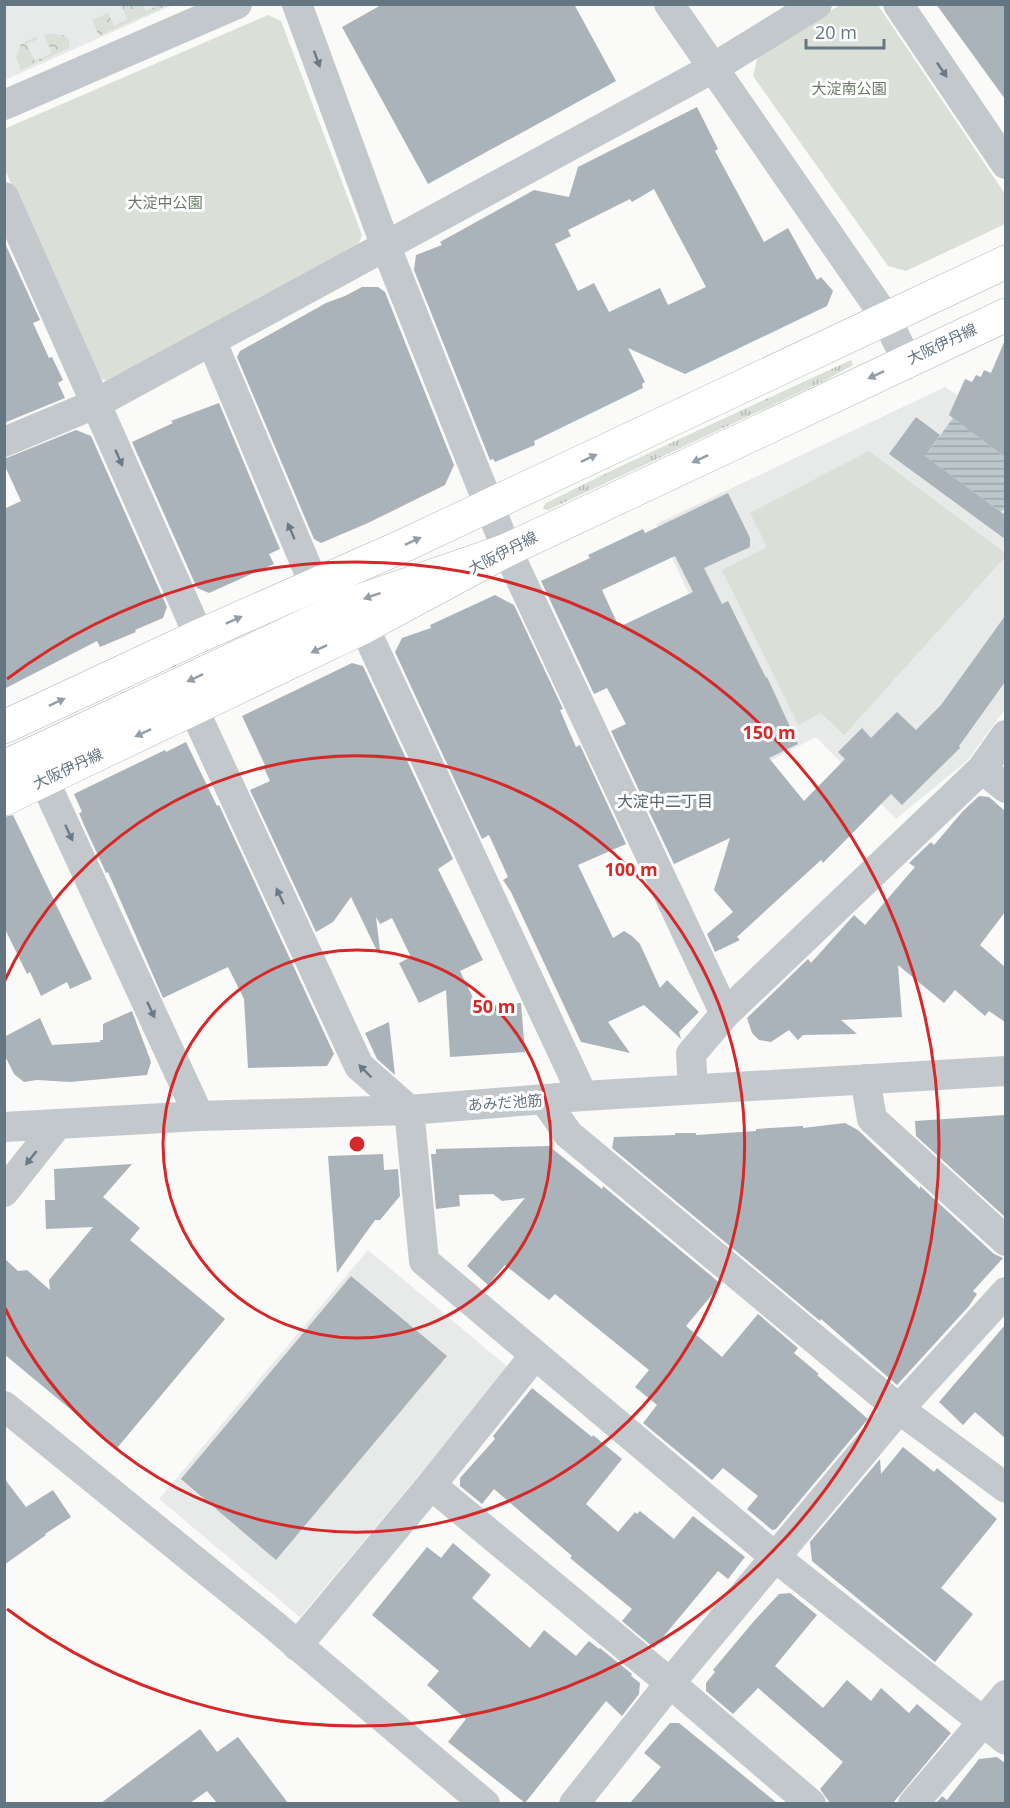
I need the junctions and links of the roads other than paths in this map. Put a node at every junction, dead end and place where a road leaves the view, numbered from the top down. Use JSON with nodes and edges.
{"nodes":[{"id":1,"x":237,"y":4,"type":"edge"},
{"id":2,"x":297,"y":4,"type":"edge"},
{"id":3,"x":669,"y":4,"type":"edge"},
{"id":4,"x":817,"y":4,"type":"edge"},
{"id":5,"x":898,"y":4,"type":"edge"},
{"id":6,"x":713,"y":68,"type":"junction"},
{"id":7,"x":4,"y":105,"type":"edge"},
{"id":8,"x":1005,"y":164,"type":"edge"},
{"id":9,"x":4,"y":197,"type":"edge"},
{"id":10,"x":386,"y":247,"type":"junction"},
{"id":11,"x":1005,"y":262,"type":"edge"},
{"id":12,"x":1005,"y":315,"type":"edge"},
{"id":13,"x":886,"y":318,"type":"junction"},
{"id":14,"x":212,"y":342,"type":"junction"},
{"id":15,"x":907,"y":361,"type":"junction"},
{"id":16,"x":95,"y":404,"type":"junction"},
{"id":17,"x":4,"y":442,"type":"edge"},
{"id":18,"x":489,"y":505,"type":"junction"},
{"id":19,"x":507,"y":550,"type":"junction"},
{"id":20,"x":314,"y":584,"type":"junction"},
{"id":21,"x":364,"y":627,"type":"junction"},
{"id":22,"x":199,"y":636,"type":"junction"},
{"id":23,"x":194,"y":710,"type":"junction"},
{"id":24,"x":4,"y":727,"type":"edge"},
{"id":25,"x":1005,"y":735,"type":"edge"},
{"id":26,"x":4,"y":767,"type":"edge"},
{"id":27,"x":981,"y":769,"type":"junction"},
{"id":28,"x":44,"y":780,"type":"junction"},
{"id":29,"x":1005,"y":789,"type":"edge"},
{"id":30,"x":4,"y":799,"type":"edge"},
{"id":31,"x":725,"y":1014,"type":"junction"},
{"id":32,"x":1005,"y":1071,"type":"edge"},
{"id":33,"x":865,"y":1079,"type":"junction"},
{"id":34,"x":693,"y":1089,"type":"junction"},
{"id":35,"x":583,"y":1096,"type":"junction"},
{"id":36,"x":545,"y":1100,"type":"junction"},
{"id":37,"x":409,"y":1110,"type":"junction"},
{"id":38,"x":200,"y":1116,"type":"junction"},
{"id":39,"x":8,"y":1119,"type":"edge"},
{"id":40,"x":57,"y":1125,"type":"junction"},
{"id":41,"x":4,"y":1192,"type":"edge"},
{"id":42,"x":1005,"y":1241,"type":"edge"},
{"id":43,"x":1005,"y":1292,"type":"edge"},
{"id":44,"x":535,"y":1355,"type":"junction"},
{"id":45,"x":4,"y":1406,"type":"edge"},
{"id":46,"x":899,"y":1409,"type":"junction"},
{"id":47,"x":431,"y":1485,"type":"junction"},
{"id":48,"x":1005,"y":1488,"type":"edge"},
{"id":49,"x":775,"y":1557,"type":"junction"},
{"id":50,"x":297,"y":1646,"type":"junction"},
{"id":51,"x":670,"y":1683,"type":"junction"},
{"id":52,"x":1005,"y":1695,"type":"edge"},
{"id":53,"x":995,"y":1731,"type":"edge"},
{"id":54,"x":485,"y":1803,"type":"edge"},
{"id":55,"x":574,"y":1803,"type":"edge"},
{"id":56,"x":811,"y":1803,"type":"edge"},
{"id":57,"x":913,"y":1803,"type":"edge"}],
"edges":[{"from":1,"to":7,"type":"street"},
{"from":2,"to":10,"type":"street","one_way":true},
{"from":3,"to":6,"type":"street"},
{"from":4,"to":6,"type":"street"},
{"from":5,"to":8,"type":"street","one_way":true},
{"from":6,"to":10,"type":"street"},
{"from":6,"to":13,"type":"street"},
{"from":9,"to":16,"type":"street"},
{"from":10,"to":14,"type":"street"},
{"from":10,"to":18,"type":"street"},
{"from":11,"to":13,"type":"main road"},
{"from":12,"to":15,"type":"main road","name":"大阪伊丹線"},
{"from":13,"to":15,"type":"street"},
{"from":18,"to":13,"type":"main road","one_way":true},
{"from":14,"to":16,"type":"street"},
{"from":20,"to":14,"type":"street","one_way":true},
{"from":15,"to":19,"type":"main road","name":"大阪伊丹線","one_way":true},
{"from":16,"to":17,"type":"street"},
{"from":16,"to":22,"type":"street","one_way":true},
{"from":18,"to":19,"type":"street"},
{"from":20,"to":18,"type":"main road","one_way":true},
{"from":19,"to":21,"type":"main road","name":"大阪伊丹線"},
{"from":19,"to":26,"type":"main road","one_way":true},
{"from":19,"to":31,"type":"street"},
{"from":22,"to":20,"type":"main road","one_way":true},
{"from":21,"to":23,"type":"main road","name":"大阪伊丹線","one_way":true},
{"from":21,"to":35,"type":"street"},
{"from":24,"to":22,"type":"main road","one_way":true},
{"from":23,"to":28,"type":"main road","name":"大阪伊丹線","one_way":true},
{"from":37,"to":23,"type":"street","one_way":true},
{"from":25,"to":27,"type":"street"},
{"from":27,"to":29,"type":"street"},
{"from":27,"to":31,"type":"street"},
{"from":28,"to":30,"type":"main road","name":"大阪伊丹線"},
{"from":28,"to":38,"type":"street","one_way":true},
{"from":31,"to":34,"type":"street"},
{"from":32,"to":33,"type":"street","name":"あみだ池筋"},
{"from":33,"to":34,"type":"street","name":"あみだ池筋"},
{"from":33,"to":42,"type":"street"},
{"from":34,"to":35,"type":"street","name":"あみだ池筋"},
{"from":35,"to":36,"type":"street","name":"あみだ池筋"},
{"from":36,"to":37,"type":"street","name":"あみだ池筋"},
{"from":36,"to":46,"type":"street"},
{"from":37,"to":38,"type":"street","name":"あみだ池筋"},
{"from":37,"to":44,"type":"street"},
{"from":38,"to":40,"type":"street","name":"あみだ池筋"},
{"from":39,"to":40,"type":"street","name":"あみだ池筋"},
{"from":40,"to":41,"type":"street","one_way":true},
{"from":43,"to":46,"type":"street"},
{"from":44,"to":47,"type":"street"},
{"from":44,"to":49,"type":"street"},
{"from":45,"to":50,"type":"street"},
{"from":46,"to":48,"type":"street"},
{"from":46,"to":49,"type":"street"},
{"from":47,"to":50,"type":"street"},
{"from":47,"to":51,"type":"street"},
{"from":49,"to":51,"type":"street"},
{"from":49,"to":53,"type":"street"},
{"from":50,"to":54,"type":"street"},
{"from":51,"to":55,"type":"street"},
{"from":51,"to":56,"type":"street"},
{"from":52,"to":53,"type":"street"},
{"from":53,"to":57,"type":"street"}]}
